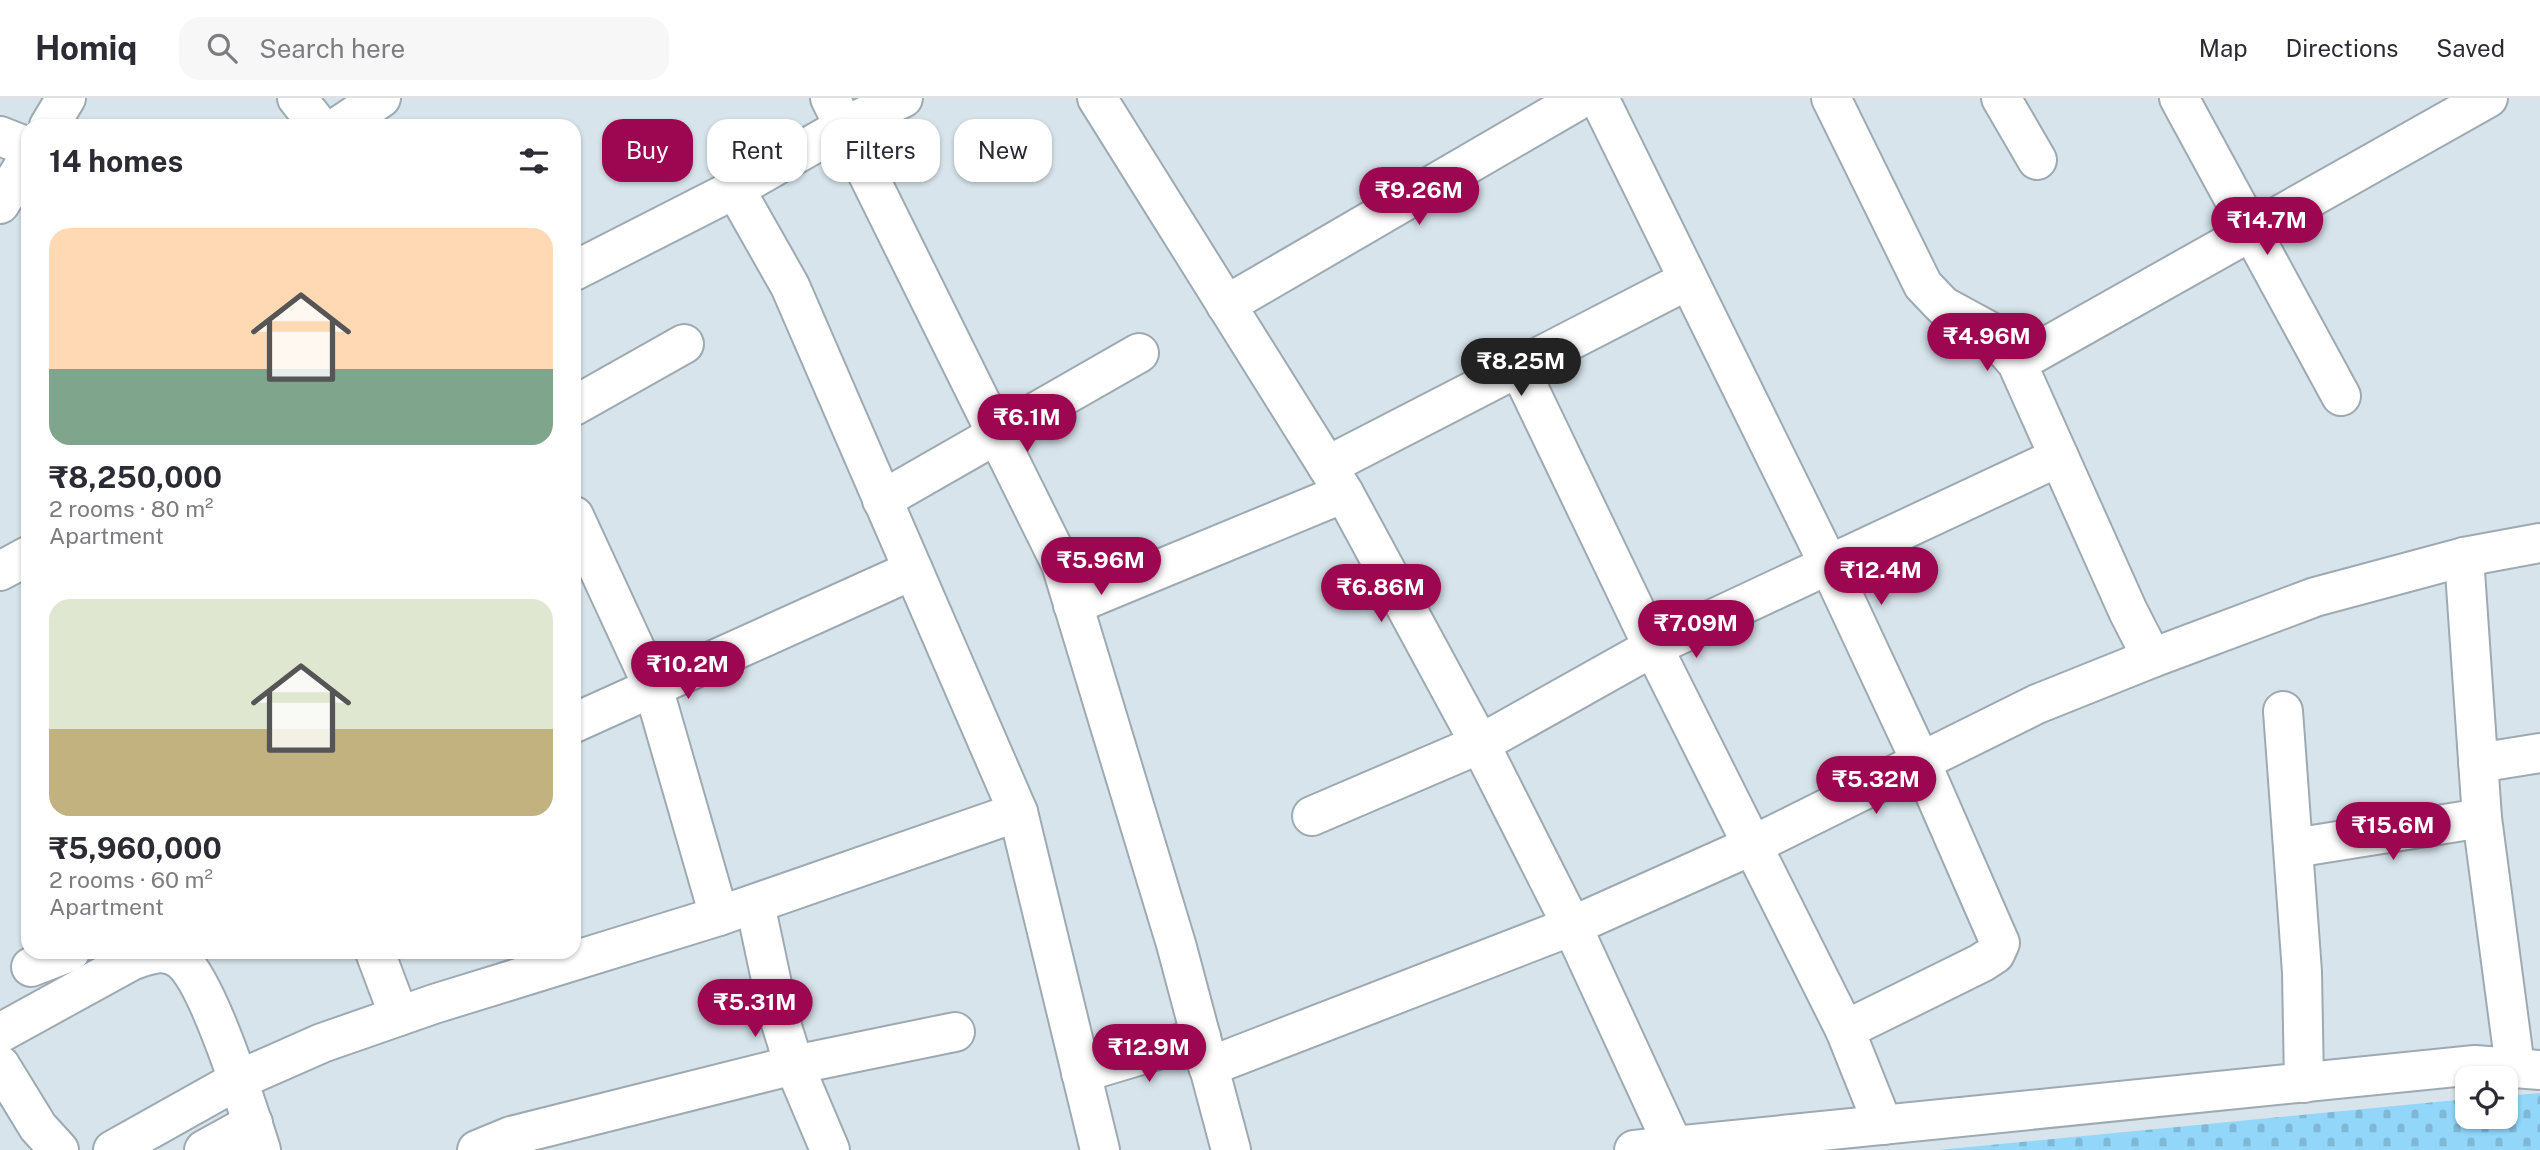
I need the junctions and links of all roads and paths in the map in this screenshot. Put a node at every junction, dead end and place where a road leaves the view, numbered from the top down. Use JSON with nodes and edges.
{"nodes":[{"id":1,"x":66,"y":98,"type":"edge"},
{"id":2,"x":297,"y":98,"type":"edge"},
{"id":3,"x":381,"y":98,"type":"edge"},
{"id":4,"x":903,"y":98,"type":"edge"},
{"id":5,"x":1097,"y":98,"type":"edge"},
{"id":6,"x":1582,"y":98,"type":"edge"},
{"id":7,"x":1599,"y":98,"type":"edge"},
{"id":8,"x":2001,"y":98,"type":"edge"},
{"id":9,"x":2179,"y":98,"type":"edge"},
{"id":10,"x":2488,"y":98,"type":"edge"},
{"id":11,"x":1834,"y":99,"type":"edge"},
{"id":12,"x":837,"y":112,"type":"edge"},
{"id":13,"x":53,"y":119,"type":"edge"},
{"id":14,"x":314,"y":119,"type":"edge"},
{"id":15,"x":350,"y":119,"type":"edge"},
{"id":16,"x":0,"y":136,"type":"edge"},
{"id":17,"x":21,"y":144,"type":"edge"},
{"id":18,"x":2037,"y":160,"type":"dead end"},
{"id":19,"x":21,"y":170,"type":"edge"},
{"id":20,"x":735,"y":189,"type":"junction"},
{"id":21,"x":0,"y":204,"type":"edge"},
{"id":22,"x":2250,"y":233,"type":"junction"},
{"id":23,"x":581,"y":267,"type":"edge"},
{"id":24,"x":1688,"y":280,"type":"junction"},
{"id":25,"x":1226,"y":305,"type":"junction"},
{"id":26,"x":684,"y":344,"type":"dead end"},
{"id":27,"x":1139,"y":353,"type":"dead end"},
{"id":28,"x":2017,"y":363,"type":"junction"},
{"id":29,"x":1518,"y":366,"type":"junction"},
{"id":30,"x":2341,"y":396,"type":"dead end"},
{"id":31,"x":581,"y":402,"type":"edge"},
{"id":32,"x":998,"y":437,"type":"junction"},
{"id":33,"x":2059,"y":457,"type":"junction"},
{"id":34,"x":1336,"y":479,"type":"junction"},
{"id":35,"x":882,"y":500,"type":"junction"},
{"id":36,"x":581,"y":531,"type":"edge"},
{"id":37,"x":2540,"y":543,"type":"edge"},
{"id":38,"x":2464,"y":557,"type":"junction"},
{"id":39,"x":21,"y":560,"type":"edge"},
{"id":40,"x":1829,"y":565,"type":"junction"},
{"id":41,"x":913,"y":570,"type":"junction"},
{"id":42,"x":0,"y":571,"type":"edge"},
{"id":43,"x":1073,"y":605,"type":"junction"},
{"id":44,"x":1653,"y":648,"type":"junction"},
{"id":45,"x":2152,"y":658,"type":"junction"},
{"id":46,"x":653,"y":687,"type":"junction"},
{"id":47,"x":2283,"y":711,"type":"dead end"},
{"id":48,"x":581,"y":720,"type":"edge"},
{"id":49,"x":1480,"y":744,"type":"junction"},
{"id":50,"x":2540,"y":753,"type":"edge"},
{"id":51,"x":1920,"y":760,"type":"junction"},
{"id":52,"x":2478,"y":763,"type":"junction"},
{"id":53,"x":1018,"y":812,"type":"junction"},
{"id":54,"x":1312,"y":816,"type":"dead end"},
{"id":55,"x":2482,"y":818,"type":"junction"},
{"id":56,"x":1751,"y":846,"type":"junction"},
{"id":57,"x":2294,"y":848,"type":"junction"},
{"id":58,"x":755,"y":904,"type":"junction"},
{"id":59,"x":719,"y":916,"type":"junction"},
{"id":60,"x":1572,"y":926,"type":"junction"},
{"id":61,"x":52,"y":959,"type":"edge"},
{"id":62,"x":137,"y":959,"type":"edge"},
{"id":63,"x":178,"y":959,"type":"edge"},
{"id":64,"x":377,"y":959,"type":"edge"},
{"id":65,"x":31,"y":967,"type":"dead end"},
{"id":66,"x":399,"y":1016,"type":"junction"},
{"id":67,"x":1845,"y":1030,"type":"junction"},
{"id":68,"x":955,"y":1032,"type":"dead end"},
{"id":69,"x":0,"y":1033,"type":"edge"},
{"id":70,"x":1204,"y":1052,"type":"junction"},
{"id":71,"x":0,"y":1065,"type":"edge"},
{"id":72,"x":794,"y":1065,"type":"junction"},
{"id":73,"x":2527,"y":1068,"type":"edge"},
{"id":74,"x":1081,"y":1073,"type":"junction"},
{"id":75,"x":239,"y":1080,"type":"junction"},
{"id":76,"x":2304,"y":1083,"type":"junction"},
{"id":77,"x":1883,"y":1125,"type":"junction"},
{"id":78,"x":257,"y":1136,"type":"edge"},
{"id":79,"x":1673,"y":1145,"type":"junction"},
{"id":80,"x":59,"y":1150,"type":"edge"},
{"id":81,"x":113,"y":1150,"type":"edge"},
{"id":82,"x":204,"y":1150,"type":"edge"},
{"id":83,"x":477,"y":1150,"type":"edge"},
{"id":84,"x":830,"y":1150,"type":"edge"},
{"id":85,"x":1100,"y":1150,"type":"edge"},
{"id":86,"x":1231,"y":1150,"type":"edge"},
{"id":87,"x":1634,"y":1150,"type":"edge"}],
"edges":[{"from":1,"to":13,"type":"street"},
{"from":2,"to":14,"type":"street"},
{"from":3,"to":15,"type":"street"},
{"from":4,"to":12,"type":"street"},
{"from":5,"to":25,"type":"street"},
{"from":6,"to":25,"type":"street"},
{"from":7,"to":24,"type":"street"},
{"from":8,"to":18,"type":"street"},
{"from":9,"to":22,"type":"street"},
{"from":10,"to":22,"type":"street"},
{"from":11,"to":28,"type":"street"},
{"from":12,"to":20,"type":"street"},
{"from":12,"to":32,"type":"street"},
{"from":16,"to":17,"type":"street"},
{"from":19,"to":21,"type":"street"},
{"from":20,"to":23,"type":"street"},
{"from":20,"to":35,"type":"street"},
{"from":22,"to":28,"type":"street"},
{"from":22,"to":30,"type":"street"},
{"from":24,"to":29,"type":"street"},
{"from":24,"to":40,"type":"street"},
{"from":25,"to":34,"type":"street"},
{"from":26,"to":31,"type":"street"},
{"from":27,"to":32,"type":"street"},
{"from":28,"to":33,"type":"street"},
{"from":29,"to":34,"type":"street"},
{"from":29,"to":44,"type":"street"},
{"from":32,"to":35,"type":"street"},
{"from":32,"to":43,"type":"street"},
{"from":33,"to":40,"type":"street"},
{"from":33,"to":45,"type":"street"},
{"from":34,"to":43,"type":"street"},
{"from":34,"to":49,"type":"street"},
{"from":35,"to":41,"type":"street"},
{"from":36,"to":46,"type":"street"},
{"from":37,"to":38,"type":"street"},
{"from":38,"to":45,"type":"street"},
{"from":38,"to":52,"type":"street"},
{"from":39,"to":42,"type":"street"},
{"from":40,"to":44,"type":"street"},
{"from":40,"to":51,"type":"street"},
{"from":41,"to":46,"type":"street"},
{"from":41,"to":53,"type":"street"},
{"from":43,"to":70,"type":"street"},
{"from":44,"to":49,"type":"street"},
{"from":44,"to":56,"type":"street"},
{"from":45,"to":51,"type":"street"},
{"from":46,"to":48,"type":"street"},
{"from":46,"to":59,"type":"street"},
{"from":47,"to":57,"type":"street"},
{"from":49,"to":54,"type":"street"},
{"from":49,"to":60,"type":"street"},
{"from":50,"to":52,"type":"street"},
{"from":51,"to":56,"type":"street"},
{"from":51,"to":67,"type":"street"},
{"from":52,"to":55,"type":"street"},
{"from":53,"to":58,"type":"street"},
{"from":53,"to":74,"type":"street"},
{"from":55,"to":57,"type":"street"},
{"from":55,"to":73,"type":"street"},
{"from":56,"to":60,"type":"street"},
{"from":56,"to":67,"type":"street"},
{"from":57,"to":76,"type":"street"},
{"from":58,"to":59,"type":"street"},
{"from":58,"to":72,"type":"street"},
{"from":59,"to":66,"type":"street"},
{"from":60,"to":70,"type":"street"},
{"from":60,"to":79,"type":"street"},
{"from":61,"to":65,"type":"street"},
{"from":62,"to":69,"type":"street"},
{"from":63,"to":75,"type":"street"},
{"from":64,"to":66,"type":"street"},
{"from":66,"to":75,"type":"street"},
{"from":67,"to":77,"type":"street"},
{"from":68,"to":72,"type":"street"},
{"from":70,"to":74,"type":"street"},
{"from":70,"to":86,"type":"street"},
{"from":71,"to":80,"type":"street"},
{"from":72,"to":83,"type":"street"},
{"from":72,"to":84,"type":"street"},
{"from":73,"to":76,"type":"street"},
{"from":74,"to":85,"type":"street"},
{"from":75,"to":78,"type":"street"},
{"from":75,"to":81,"type":"street"},
{"from":76,"to":77,"type":"street"},
{"from":77,"to":79,"type":"street"},
{"from":78,"to":82,"type":"street"},
{"from":79,"to":87,"type":"street"}]}
